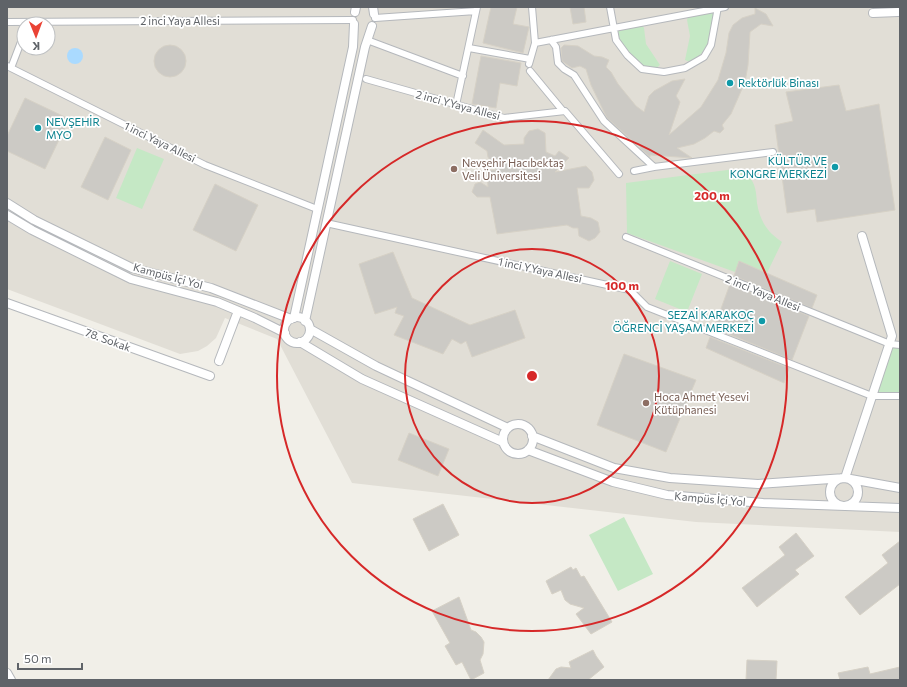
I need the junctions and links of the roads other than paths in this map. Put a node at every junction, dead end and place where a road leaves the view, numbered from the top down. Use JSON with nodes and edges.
{"nodes":[{"id":1,"x":532,"y":7,"type":"edge"},
{"id":2,"x":610,"y":7,"type":"edge"},
{"id":3,"x":720,"y":7,"type":"edge"},
{"id":4,"x":882,"y":7,"type":"edge"},
{"id":5,"x":477,"y":9,"type":"edge"},
{"id":6,"x":897,"y":11,"type":"edge"},
{"id":7,"x":354,"y":16,"type":"edge"},
{"id":8,"x":374,"y":16,"type":"edge"},
{"id":9,"x":56,"y":22,"type":"edge"},
{"id":10,"x":614,"y":28,"type":"junction"},
{"id":11,"x":367,"y":40,"type":"junction"},
{"id":12,"x":551,"y":40,"type":"junction"},
{"id":13,"x":534,"y":43,"type":"junction"},
{"id":14,"x":469,"y":48,"type":"junction"},
{"id":15,"x":16,"y":52,"type":"edge"},
{"id":16,"x":9,"y":67,"type":"edge"},
{"id":17,"x":530,"y":71,"type":"dead end"},
{"id":18,"x":463,"y":76,"type":"junction"},
{"id":19,"x":366,"y":79,"type":"dead end"},
{"id":20,"x":340,"y":104,"type":"junction"},
{"id":21,"x":456,"y":105,"type":"junction"},
{"id":22,"x":351,"y":109,"type":"junction"},
{"id":23,"x":563,"y":111,"type":"junction"},
{"id":24,"x":773,"y":152,"type":"dead end"},
{"id":25,"x":654,"y":167,"type":"junction"},
{"id":26,"x":634,"y":171,"type":"dead end"},
{"id":27,"x":619,"y":174,"type":"dead end"},
{"id":28,"x":7,"y":202,"type":"edge"},
{"id":29,"x":317,"y":210,"type":"junction"},
{"id":30,"x":7,"y":215,"type":"edge"},
{"id":31,"x":326,"y":223,"type":"junction"},
{"id":32,"x":862,"y":236,"type":"dead end"},
{"id":33,"x":626,"y":237,"type":"dead end"},
{"id":34,"x":7,"y":303,"type":"edge"},
{"id":35,"x":238,"y":311,"type":"junction"},
{"id":36,"x":293,"y":318,"type":"junction"},
{"id":37,"x":306,"y":321,"type":"junction"},
{"id":38,"x":310,"y":329,"type":"junction"},
{"id":39,"x":285,"y":333,"type":"junction"},
{"id":40,"x":300,"y":342,"type":"junction"},
{"id":41,"x":890,"y":344,"type":"junction"},
{"id":42,"x":900,"y":345,"type":"edge"},
{"id":43,"x":219,"y":361,"type":"dead end"},
{"id":44,"x":210,"y":376,"type":"dead end"},
{"id":45,"x":872,"y":396,"type":"junction"},
{"id":46,"x":900,"y":396,"type":"edge"},
{"id":47,"x":508,"y":428,"type":"junction"},
{"id":48,"x":532,"y":436,"type":"junction"},
{"id":49,"x":503,"y":442,"type":"junction"},
{"id":50,"x":528,"y":450,"type":"junction"},
{"id":51,"x":845,"y":478,"type":"junction"},
{"id":52,"x":900,"y":488,"type":"edge"},
{"id":53,"x":842,"y":505,"type":"junction"},
{"id":54,"x":900,"y":508,"type":"edge"},
{"id":55,"x":7,"y":673,"type":"edge"},
{"id":56,"x":11,"y":680,"type":"edge"}],
"edges":[{"from":1,"to":13,"type":"street"},
{"from":2,"to":10,"type":"street"},
{"from":3,"to":10,"type":"street"},
{"from":3,"to":10,"type":"street"},
{"from":4,"to":6,"type":"street"},
{"from":5,"to":8,"type":"street"},
{"from":5,"to":14,"type":"street"},
{"from":7,"to":9,"type":"street","name":"2 inci Yaya Allesi"},
{"from":7,"to":20,"type":"street"},
{"from":8,"to":11,"type":"street"},
{"from":10,"to":12,"type":"street"},
{"from":11,"to":18,"type":"street"},
{"from":11,"to":22,"type":"street"},
{"from":12,"to":13,"type":"street"},
{"from":12,"to":25,"type":"street"},
{"from":13,"to":14,"type":"street"},
{"from":14,"to":18,"type":"street"},
{"from":15,"to":16,"type":"street"},
{"from":16,"to":29,"type":"street","name":"1 inci Yaya Allesi"},
{"from":17,"to":23,"type":"street"},
{"from":18,"to":21,"type":"street"},
{"from":19,"to":21,"type":"street","name":"2 inci YYaya Allesi"},
{"from":20,"to":22,"type":"street"},
{"from":20,"to":29,"type":"street"},
{"from":21,"to":23,"type":"street","name":"2 inci YYaya Allesi"},
{"from":22,"to":31,"type":"street"},
{"from":23,"to":27,"type":"street"},
{"from":24,"to":25,"type":"street"},
{"from":25,"to":26,"type":"street"},
{"from":28,"to":36,"type":"street","name":"Kampüs İçi Yol"},
{"from":29,"to":36,"type":"street"},
{"from":30,"to":35,"type":"street","name":"Kampüs İçi Yol"},
{"from":31,"to":37,"type":"street"},
{"from":31,"to":45,"type":"street","name":"1 inci YYaya Allesi"},
{"from":32,"to":41,"type":"street"},
{"from":33,"to":41,"type":"street","name":"2 inci Yaya Allesi"},
{"from":34,"to":44,"type":"street","name":"78. Sokak"},
{"from":35,"to":39,"type":"street","name":"Kampüs İçi Yol"},
{"from":35,"to":43,"type":"street"},
{"from":36,"to":37,"type":"street"},
{"from":36,"to":39,"type":"street"},
{"from":37,"to":38,"type":"street"},
{"from":38,"to":40,"type":"street"},
{"from":38,"to":47,"type":"street"},
{"from":39,"to":40,"type":"street"},
{"from":40,"to":49,"type":"street"},
{"from":41,"to":42,"type":"street","name":"2 inci Yaya Allesi"},
{"from":41,"to":45,"type":"street"},
{"from":45,"to":46,"type":"street","name":"1 inci YYaya Allesi"},
{"from":45,"to":51,"type":"street"},
{"from":47,"to":48,"type":"street"},
{"from":47,"to":49,"type":"street"},
{"from":48,"to":50,"type":"street"},
{"from":48,"to":51,"type":"street","name":"Kampüs İçi Yol"},
{"from":49,"to":50,"type":"street"},
{"from":50,"to":53,"type":"street","name":"Kampüs İçi Yol"},
{"from":51,"to":52,"type":"street","name":"Kampüs İçi Yol"},
{"from":51,"to":53,"type":"street"},
{"from":51,"to":53,"type":"street"},
{"from":53,"to":54,"type":"street","name":"Kampüs İçi Yol"},
{"from":55,"to":56,"type":"street"}]}
